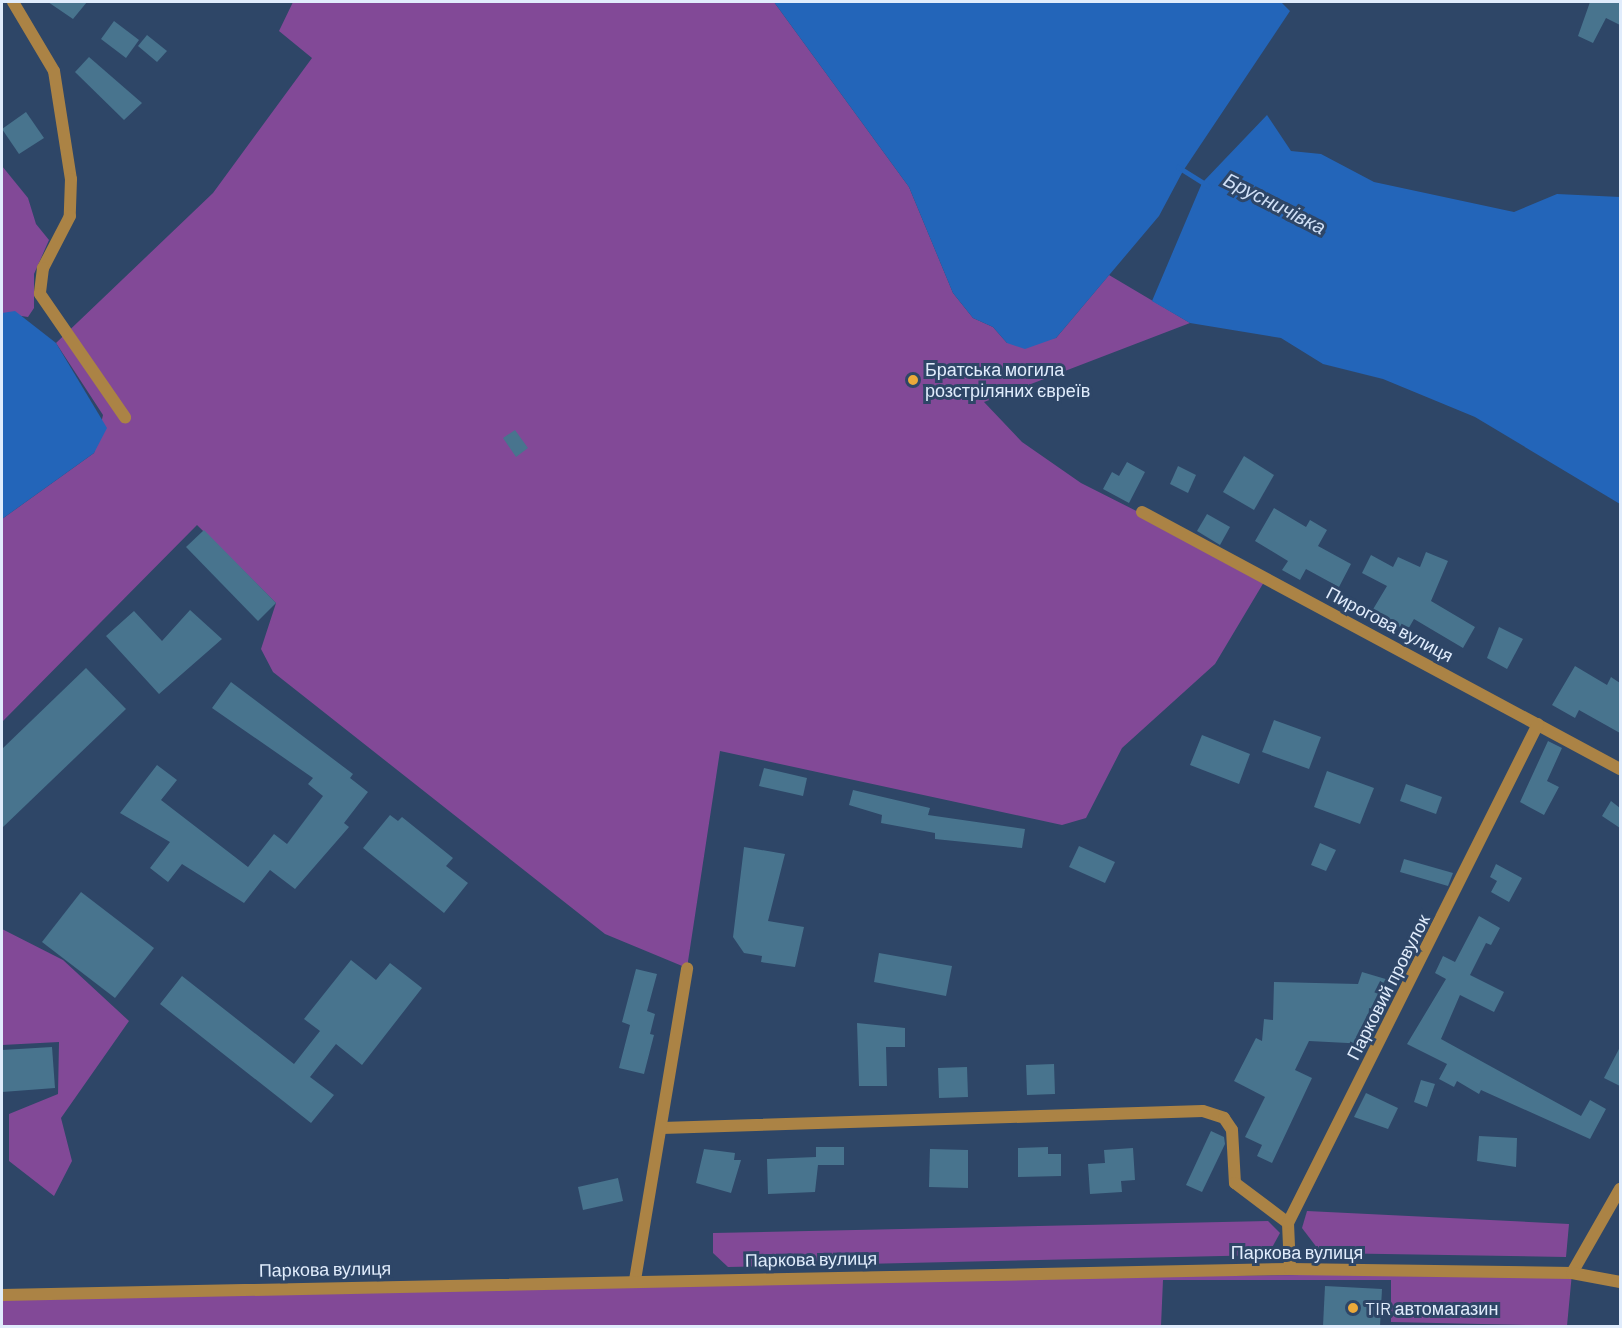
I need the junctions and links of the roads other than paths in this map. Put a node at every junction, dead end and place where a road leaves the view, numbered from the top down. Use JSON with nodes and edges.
{"nodes":[{"id":1,"x":12,"y":2,"type":"edge"},
{"id":2,"x":125,"y":417,"type":"dead end"},
{"id":3,"x":1143,"y":512,"type":"dead end"},
{"id":4,"x":1538,"y":724,"type":"junction"},
{"id":5,"x":1620,"y":769,"type":"edge"},
{"id":6,"x":687,"y":968,"type":"dead end"},
{"id":7,"x":662,"y":1128,"type":"junction"},
{"id":8,"x":1620,"y":1188,"type":"edge"},
{"id":9,"x":1288,"y":1223,"type":"junction"},
{"id":10,"x":1290,"y":1269,"type":"junction"},
{"id":11,"x":1572,"y":1273,"type":"junction"},
{"id":12,"x":635,"y":1280,"type":"junction"},
{"id":13,"x":1620,"y":1282,"type":"edge"},
{"id":14,"x":2,"y":1295,"type":"edge"}],
"edges":[{"from":1,"to":2,"type":"street"},
{"from":3,"to":4,"type":"street","name":"Пирогова вулиця"},
{"from":4,"to":5,"type":"street","name":"Пирогова вулиця"},
{"from":4,"to":9,"type":"street","name":"Парковий провулок"},
{"from":6,"to":7,"type":"street"},
{"from":7,"to":9,"type":"street"},
{"from":7,"to":12,"type":"street"},
{"from":8,"to":11,"type":"street"},
{"from":9,"to":10,"type":"street","name":"Парковий провулок"},
{"from":10,"to":11,"type":"street","name":"Паркова вулиця"},
{"from":10,"to":12,"type":"street","name":"Паркова вулиця"},
{"from":11,"to":13,"type":"street","name":"Паркова вулиця"},
{"from":12,"to":14,"type":"street","name":"Паркова вулиця"}]}
